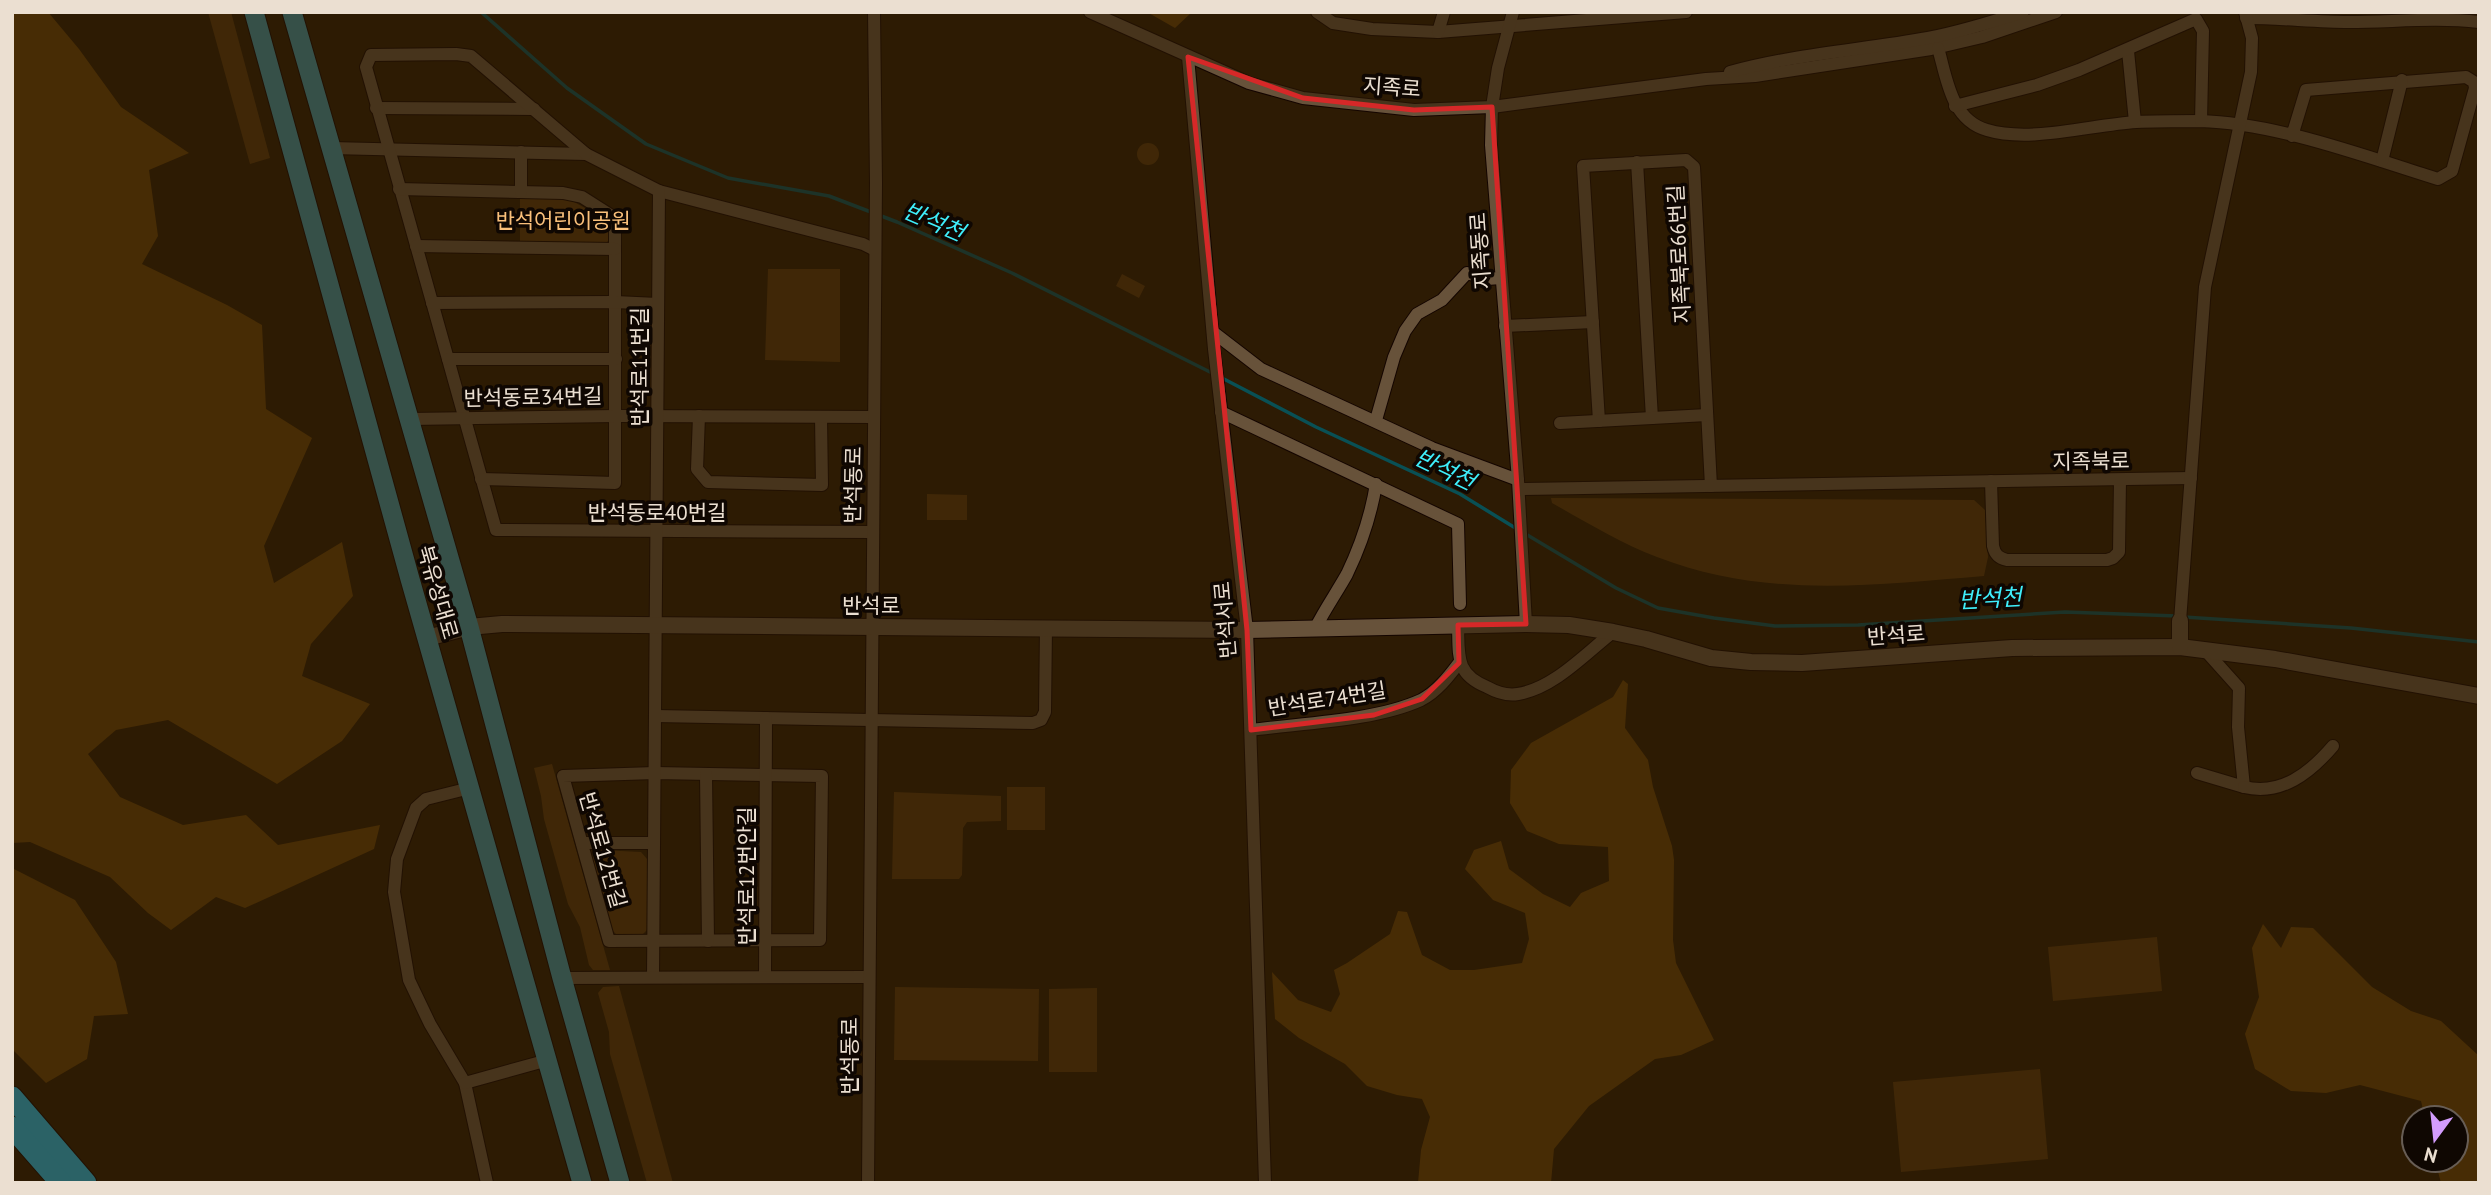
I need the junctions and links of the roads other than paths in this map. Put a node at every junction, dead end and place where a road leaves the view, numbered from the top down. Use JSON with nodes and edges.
{"nodes":[{"id":1,"x":254,"y":12,"type":"edge"},
{"id":2,"x":292,"y":12,"type":"edge"},
{"id":3,"x":874,"y":12,"type":"edge"},
{"id":4,"x":1090,"y":12,"type":"edge"},
{"id":5,"x":1317,"y":12,"type":"edge"},
{"id":6,"x":1444,"y":12,"type":"edge"},
{"id":7,"x":1513,"y":12,"type":"edge"},
{"id":8,"x":1686,"y":12,"type":"edge"},
{"id":9,"x":2023,"y":12,"type":"edge"},
{"id":10,"x":2056,"y":12,"type":"edge"},
{"id":11,"x":2246,"y":15,"type":"edge"},
{"id":12,"x":2479,"y":22,"type":"edge"},
{"id":13,"x":1509,"y":28,"type":"junction"},
{"id":14,"x":1438,"y":32,"type":"junction"},
{"id":15,"x":1938,"y":48,"type":"junction"},
{"id":16,"x":2128,"y":51,"type":"junction"},
{"id":17,"x":1188,"y":57,"type":"junction"},
{"id":18,"x":1706,"y":79,"type":"junction"},
{"id":19,"x":2402,"y":80,"type":"junction"},
{"id":20,"x":1955,"y":106,"type":"junction"},
{"id":21,"x":1492,"y":107,"type":"junction"},
{"id":22,"x":376,"y":108,"type":"junction"},
{"id":23,"x":534,"y":109,"type":"junction"},
{"id":24,"x":2201,"y":121,"type":"junction"},
{"id":25,"x":2135,"y":122,"type":"junction"},
{"id":26,"x":2241,"y":125,"type":"junction"},
{"id":27,"x":2292,"y":136,"type":"junction"},
{"id":28,"x":331,"y":148,"type":"junction"},
{"id":29,"x":387,"y":148,"type":"junction"},
{"id":30,"x":521,"y":152,"type":"junction"},
{"id":31,"x":586,"y":153,"type":"junction"},
{"id":32,"x":2382,"y":161,"type":"junction"},
{"id":33,"x":1637,"y":162,"type":"junction"},
{"id":34,"x":400,"y":189,"type":"junction"},
{"id":35,"x":659,"y":191,"type":"junction"},
{"id":36,"x":521,"y":192,"type":"junction"},
{"id":37,"x":415,"y":246,"type":"junction"},
{"id":38,"x":615,"y":248,"type":"junction"},
{"id":39,"x":875,"y":250,"type":"junction"},
{"id":40,"x":1501,"y":278,"type":"junction"},
{"id":41,"x":615,"y":302,"type":"junction"},
{"id":42,"x":432,"y":303,"type":"junction"},
{"id":43,"x":658,"y":304,"type":"junction"},
{"id":44,"x":1593,"y":321,"type":"junction"},
{"id":45,"x":1505,"y":326,"type":"junction"},
{"id":46,"x":1213,"y":332,"type":"junction"},
{"id":47,"x":448,"y":359,"type":"junction"},
{"id":48,"x":616,"y":359,"type":"junction"},
{"id":49,"x":1221,"y":408,"type":"junction"},
{"id":50,"x":1707,"y":415,"type":"junction"},
{"id":51,"x":616,"y":416,"type":"junction"},
{"id":52,"x":699,"y":416,"type":"junction"},
{"id":53,"x":463,"y":417,"type":"junction"},
{"id":54,"x":657,"y":417,"type":"junction"},
{"id":55,"x":821,"y":417,"type":"junction"},
{"id":56,"x":874,"y":417,"type":"junction"},
{"id":57,"x":1652,"y":418,"type":"junction"},
{"id":58,"x":410,"y":419,"type":"junction"},
{"id":59,"x":1376,"y":420,"type":"junction"},
{"id":60,"x":1599,"y":421,"type":"junction"},
{"id":61,"x":1560,"y":423,"type":"dead end"},
{"id":62,"x":2191,"y":478,"type":"junction"},
{"id":63,"x":481,"y":479,"type":"junction"},
{"id":64,"x":2120,"y":480,"type":"junction"},
{"id":65,"x":1991,"y":481,"type":"junction"},
{"id":66,"x":1376,"y":484,"type":"junction"},
{"id":67,"x":1518,"y":484,"type":"junction"},
{"id":68,"x":1711,"y":486,"type":"junction"},
{"id":69,"x":657,"y":531,"type":"junction"},
{"id":70,"x":872,"y":532,"type":"junction"},
{"id":71,"x":1460,"y":604,"type":"dead end"},
{"id":72,"x":2180,"y":621,"type":"joint"},
{"id":73,"x":1526,"y":624,"type":"junction"},
{"id":74,"x":1458,"y":625,"type":"junction"},
{"id":75,"x":872,"y":626,"type":"junction"},
{"id":76,"x":469,"y":627,"type":"junction"},
{"id":77,"x":656,"y":627,"type":"junction"},
{"id":78,"x":1046,"y":627,"type":"junction"},
{"id":79,"x":1317,"y":627,"type":"junction"},
{"id":80,"x":1247,"y":630,"type":"junction"},
{"id":81,"x":1613,"y":632,"type":"junction"},
{"id":82,"x":427,"y":638,"type":"junction"},
{"id":83,"x":2179,"y":647,"type":"junction"},
{"id":84,"x":2205,"y":650,"type":"junction"},
{"id":85,"x":1460,"y":663,"type":"junction"},
{"id":86,"x":2479,"y":696,"type":"edge"},
{"id":87,"x":655,"y":716,"type":"junction"},
{"id":88,"x":766,"y":718,"type":"junction"},
{"id":89,"x":871,"y":720,"type":"junction"},
{"id":90,"x":1251,"y":730,"type":"junction"},
{"id":91,"x":2333,"y":746,"type":"dead end"},
{"id":92,"x":654,"y":773,"type":"junction"},
{"id":93,"x":2197,"y":773,"type":"dead end"},
{"id":94,"x":706,"y":774,"type":"junction"},
{"id":95,"x":765,"y":775,"type":"junction"},
{"id":96,"x":2244,"y":787,"type":"junction"},
{"id":97,"x":470,"y":788,"type":"junction"},
{"id":98,"x":582,"y":843,"type":"junction"},
{"id":99,"x":654,"y":844,"type":"junction"},
{"id":100,"x":765,"y":940,"type":"junction"},
{"id":101,"x":653,"y":941,"type":"junction"},
{"id":102,"x":708,"y":941,"type":"junction"},
{"id":103,"x":765,"y":976,"type":"junction"},
{"id":104,"x":869,"y":976,"type":"junction"},
{"id":105,"x":653,"y":977,"type":"junction"},
{"id":106,"x":562,"y":978,"type":"junction"},
{"id":107,"x":548,"y":1060,"type":"junction"},
{"id":108,"x":465,"y":1083,"type":"junction"},
{"id":109,"x":12,"y":1097,"type":"edge"},
{"id":110,"x":12,"y":1127,"type":"edge"},
{"id":111,"x":61,"y":1183,"type":"edge"},
{"id":112,"x":86,"y":1183,"type":"edge"},
{"id":113,"x":487,"y":1183,"type":"edge"},
{"id":114,"x":582,"y":1183,"type":"edge"},
{"id":115,"x":620,"y":1183,"type":"edge"},
{"id":116,"x":868,"y":1183,"type":"edge"},
{"id":117,"x":1265,"y":1183,"type":"edge"}],
"edges":[{"from":1,"to":82,"type":"main road","name":"북유성대로"},
{"from":2,"to":28,"type":"main road","name":"북유성대로"},
{"from":3,"to":39,"type":"street","name":"반석동로"},
{"from":4,"to":17,"type":"street","name":"지족로"},
{"from":5,"to":14,"type":"street"},
{"from":6,"to":14,"type":"street"},
{"from":7,"to":13,"type":"street","name":"지족동로"},
{"from":8,"to":13,"type":"street"},
{"from":9,"to":18,"type":"street","name":"지족로"},
{"from":10,"to":15,"type":"street","name":"지족로"},
{"from":11,"to":12,"type":"street"},
{"from":11,"to":26,"type":"street"},
{"from":13,"to":14,"type":"street"},
{"from":13,"to":21,"type":"street","name":"지족동로"},
{"from":15,"to":18,"type":"street","name":"지족로"},
{"from":15,"to":20,"type":"street"},
{"from":16,"to":20,"type":"street"},
{"from":16,"to":24,"type":"street"},
{"from":16,"to":25,"type":"street"},
{"from":17,"to":21,"type":"street","name":"지족로"},
{"from":17,"to":46,"type":"street","name":"반석서로"},
{"from":18,"to":21,"type":"street","name":"지족로"},
{"from":19,"to":27,"type":"street"},
{"from":19,"to":32,"type":"street"},
{"from":19,"to":32,"type":"street"},
{"from":20,"to":25,"type":"street"},
{"from":21,"to":40,"type":"street","name":"지족동로"},
{"from":22,"to":23,"type":"street"},
{"from":22,"to":23,"type":"street"},
{"from":22,"to":29,"type":"street"},
{"from":23,"to":31,"type":"street"},
{"from":24,"to":25,"type":"street"},
{"from":24,"to":26,"type":"street"},
{"from":26,"to":27,"type":"street"},
{"from":26,"to":62,"type":"street"},
{"from":27,"to":32,"type":"street"},
{"from":28,"to":29,"type":"street"},
{"from":28,"to":58,"type":"main road","name":"북유성대로"},
{"from":29,"to":30,"type":"street"},
{"from":29,"to":34,"type":"street","name":"반석동로40번길"},
{"from":30,"to":31,"type":"street"},
{"from":30,"to":36,"type":"street"},
{"from":31,"to":35,"type":"street"},
{"from":33,"to":44,"type":"street","name":"지족북로66번길"},
{"from":33,"to":50,"type":"street","name":"지족북로66번길"},
{"from":33,"to":57,"type":"street"},
{"from":34,"to":36,"type":"street","name":"반석동로40번길"},
{"from":34,"to":37,"type":"street","name":"반석동로40번길"},
{"from":35,"to":39,"type":"street"},
{"from":35,"to":43,"type":"street","name":"반석로11번길"},
{"from":36,"to":38,"type":"street","name":"반석동로40번길"},
{"from":37,"to":38,"type":"street"},
{"from":37,"to":42,"type":"street","name":"반석동로40번길"},
{"from":38,"to":41,"type":"street","name":"반석동로40번길"},
{"from":39,"to":56,"type":"street","name":"반석동로"},
{"from":40,"to":45,"type":"street","name":"지족동로"},
{"from":40,"to":59,"type":"street"},
{"from":41,"to":42,"type":"street"},
{"from":41,"to":43,"type":"street"},
{"from":41,"to":48,"type":"street","name":"반석동로40번길"},
{"from":42,"to":47,"type":"street","name":"반석동로40번길"},
{"from":43,"to":54,"type":"street","name":"반석로11번길"},
{"from":44,"to":45,"type":"street"},
{"from":44,"to":60,"type":"street","name":"지족북로66번길"},
{"from":45,"to":67,"type":"street","name":"지족동로"},
{"from":46,"to":49,"type":"street","name":"반석서로"},
{"from":46,"to":59,"type":"street"},
{"from":47,"to":48,"type":"street"},
{"from":47,"to":53,"type":"street","name":"반석동로40번길"},
{"from":48,"to":51,"type":"street","name":"반석동로40번길"},
{"from":49,"to":66,"type":"street"},
{"from":49,"to":80,"type":"street","name":"반석서로"},
{"from":50,"to":57,"type":"street"},
{"from":50,"to":68,"type":"street","name":"지족북로66번길"},
{"from":51,"to":53,"type":"street","name":"반석동로34번길"},
{"from":51,"to":54,"type":"street","name":"반석동로34번길"},
{"from":51,"to":63,"type":"street","name":"반석동로40번길"},
{"from":52,"to":54,"type":"street","name":"반석동로34번길"},
{"from":52,"to":55,"type":"street","name":"반석동로34번길"},
{"from":52,"to":55,"type":"street"},
{"from":53,"to":58,"type":"street","name":"반석동로34번길"},
{"from":53,"to":63,"type":"street","name":"반석동로40번길"},
{"from":54,"to":69,"type":"street","name":"반석로11번길"},
{"from":55,"to":56,"type":"street","name":"반석동로34번길"},
{"from":56,"to":70,"type":"street","name":"반석동로"},
{"from":57,"to":60,"type":"street"},
{"from":58,"to":76,"type":"main road","name":"북유성대로"},
{"from":59,"to":67,"type":"street"},
{"from":60,"to":61,"type":"street"},
{"from":62,"to":64,"type":"street","name":"지족북로"},
{"from":62,"to":72,"type":"street"},
{"from":63,"to":69,"type":"street","name":"반석동로40번길"},
{"from":64,"to":65,"type":"street","name":"지족북로"},
{"from":64,"to":65,"type":"street"},
{"from":65,"to":68,"type":"street","name":"지족북로"},
{"from":66,"to":71,"type":"street"},
{"from":66,"to":79,"type":"street"},
{"from":67,"to":68,"type":"street","name":"지족북로"},
{"from":67,"to":73,"type":"street","name":"지족동로"},
{"from":69,"to":70,"type":"street","name":"반석동로40번길"},
{"from":69,"to":77,"type":"street","name":"반석로11번길"},
{"from":70,"to":75,"type":"street","name":"반석동로"},
{"from":72,"to":83,"type":"street"},
{"from":73,"to":74,"type":"street","name":"반석로"},
{"from":73,"to":81,"type":"street","name":"반석로"},
{"from":74,"to":79,"type":"street","name":"반석로"},
{"from":74,"to":85,"type":"street"},
{"from":75,"to":77,"type":"street","name":"반석로"},
{"from":75,"to":78,"type":"street","name":"반석로"},
{"from":75,"to":89,"type":"street","name":"반석동로"},
{"from":76,"to":77,"type":"street","name":"반석로"},
{"from":76,"to":82,"type":"street","name":"반석로"},
{"from":76,"to":106,"type":"main road","name":"북유성대로"},
{"from":77,"to":87,"type":"street","name":"반석로12번길"},
{"from":78,"to":80,"type":"street","name":"반석로"},
{"from":78,"to":89,"type":"street"},
{"from":79,"to":80,"type":"street","name":"반석로"},
{"from":80,"to":90,"type":"street","name":"반석서로"},
{"from":81,"to":83,"type":"street","name":"반석로"},
{"from":81,"to":85,"type":"street"},
{"from":82,"to":97,"type":"main road","name":"북유성대로"},
{"from":83,"to":84,"type":"street","name":"반석로"},
{"from":84,"to":86,"type":"street","name":"반석로"},
{"from":84,"to":96,"type":"street"},
{"from":85,"to":90,"type":"street","name":"반석로74번길"},
{"from":87,"to":88,"type":"street"},
{"from":87,"to":92,"type":"street","name":"반석로12번길"},
{"from":88,"to":89,"type":"street"},
{"from":88,"to":95,"type":"street","name":"반석로12번안길"},
{"from":89,"to":104,"type":"street","name":"반석동로"},
{"from":90,"to":117,"type":"street","name":"반석서로"},
{"from":91,"to":96,"type":"street"},
{"from":92,"to":94,"type":"street"},
{"from":92,"to":98,"type":"street","name":"반석로12번길"},
{"from":92,"to":99,"type":"street","name":"반석로12번길"},
{"from":93,"to":96,"type":"street"},
{"from":94,"to":95,"type":"street"},
{"from":94,"to":102,"type":"street","name":"반석로12번안길"},
{"from":95,"to":100,"type":"street","name":"반석로12번안길"},
{"from":95,"to":100,"type":"street"},
{"from":97,"to":107,"type":"main road","name":"북유성대로"},
{"from":97,"to":108,"type":"street"},
{"from":98,"to":99,"type":"street"},
{"from":98,"to":101,"type":"street","name":"반석로12번길"},
{"from":99,"to":101,"type":"street","name":"반석로12번길"},
{"from":100,"to":102,"type":"street"},
{"from":100,"to":103,"type":"street","name":"반석로12번안길"},
{"from":101,"to":102,"type":"street"},
{"from":101,"to":105,"type":"street","name":"반석로12번길"},
{"from":103,"to":104,"type":"street"},
{"from":103,"to":105,"type":"street"},
{"from":104,"to":116,"type":"street","name":"반석동로"},
{"from":105,"to":106,"type":"street"},
{"from":106,"to":115,"type":"main road","name":"북유성대로"},
{"from":107,"to":108,"type":"street"},
{"from":107,"to":114,"type":"main road","name":"북유성대로"},
{"from":108,"to":113,"type":"street"},
{"from":109,"to":112,"type":"highway"},
{"from":110,"to":111,"type":"highway"}]}
